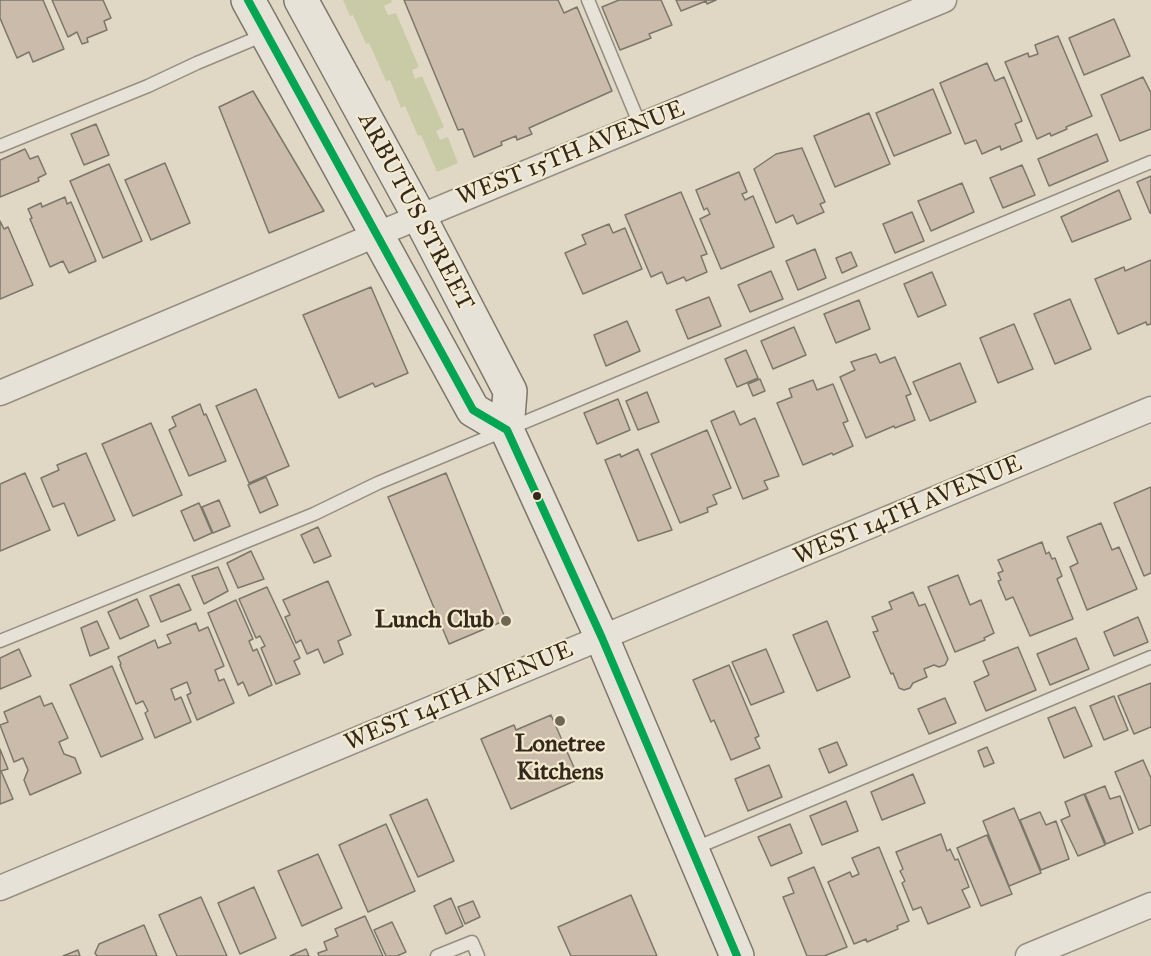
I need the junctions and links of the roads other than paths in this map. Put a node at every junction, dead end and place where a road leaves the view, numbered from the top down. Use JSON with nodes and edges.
{"nodes":[{"id":1,"x":248,"y":0,"type":"edge"},
{"id":2,"x":301,"y":0,"type":"edge"},
{"id":3,"x":588,"y":0,"type":"edge"},
{"id":4,"x":944,"y":0,"type":"edge"},
{"id":5,"x":266,"y":34,"type":"junction"},
{"id":6,"x":640,"y":125,"type":"junction"},
{"id":7,"x":0,"y":146,"type":"edge"},
{"id":8,"x":1151,"y":162,"type":"edge"},
{"id":9,"x":420,"y":218,"type":"junction"},
{"id":10,"x":378,"y":234,"type":"junction"},
{"id":11,"x":0,"y":393,"type":"edge"},
{"id":12,"x":1151,"y":410,"type":"edge"},
{"id":13,"x":507,"y":430,"type":"junction"},
{"id":14,"x":602,"y":638,"type":"junction"},
{"id":15,"x":0,"y":641,"type":"edge"},
{"id":16,"x":1151,"y":657,"type":"edge"},
{"id":17,"x":692,"y":849,"type":"junction"},
{"id":18,"x":0,"y":888,"type":"edge"},
{"id":19,"x":1151,"y":905,"type":"edge"},
{"id":20,"x":437,"y":956,"type":"edge"},
{"id":21,"x":478,"y":956,"type":"edge"},
{"id":22,"x":737,"y":956,"type":"edge"},
{"id":23,"x":1028,"y":956,"type":"edge"}],
"edges":[{"from":1,"to":5,"type":"main road","name":"ARBUTUS STREET"},
{"from":2,"to":9,"type":"main road","name":"ARBUTUS STREET"},
{"from":3,"to":6,"type":"lane"},
{"from":4,"to":6,"type":"street","name":"WEST 15TH AVENUE"},
{"from":5,"to":7,"type":"lane"},
{"from":5,"to":10,"type":"main road","name":"ARBUTUS STREET"},
{"from":6,"to":9,"type":"street","name":"WEST 15TH AVENUE"},
{"from":8,"to":13,"type":"lane"},
{"from":9,"to":10,"type":"street","name":"WEST 15TH AVENUE"},
{"from":9,"to":13,"type":"main road","name":"ARBUTUS STREET"},
{"from":10,"to":11,"type":"street","name":"WEST 15TH AVENUE"},
{"from":10,"to":13,"type":"main road","name":"ARBUTUS STREET"},
{"from":12,"to":14,"type":"street","name":"WEST 14TH AVENUE"},
{"from":13,"to":14,"type":"main road","name":"ARBUTUS STREET"},
{"from":13,"to":15,"type":"lane"},
{"from":14,"to":17,"type":"main road","name":"ARBUTUS STREET"},
{"from":14,"to":18,"type":"street","name":"WEST 14TH AVENUE"},
{"from":16,"to":17,"type":"lane"},
{"from":17,"to":22,"type":"main road","name":"ARBUTUS STREET"},
{"from":19,"to":23,"type":"street"},
{"from":20,"to":21,"type":"lane"}]}
